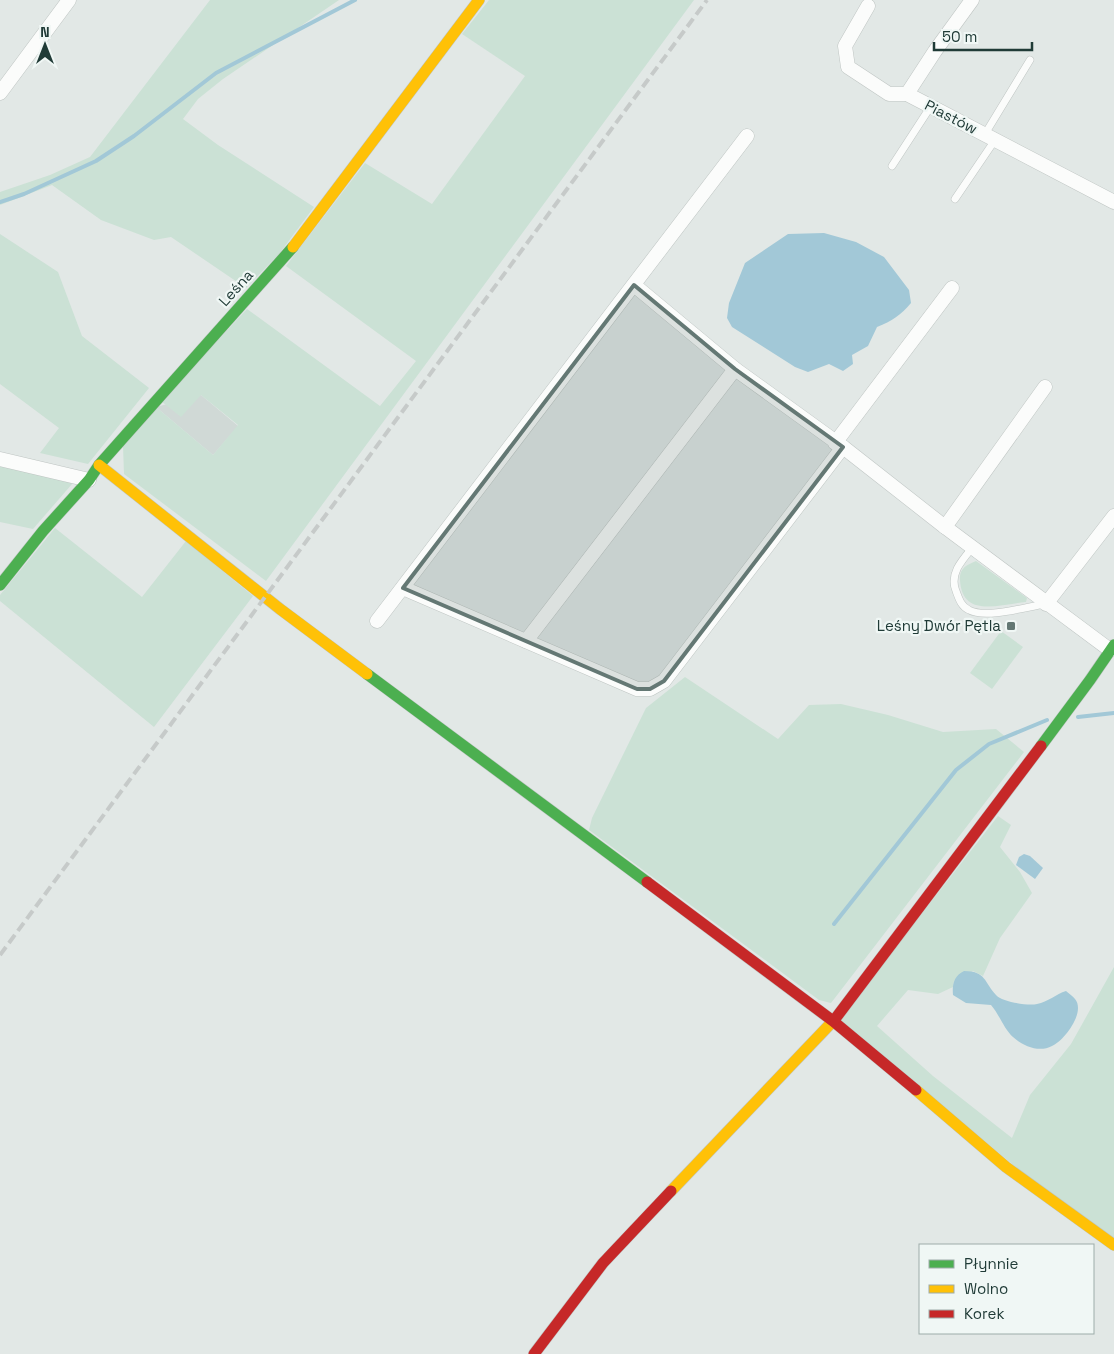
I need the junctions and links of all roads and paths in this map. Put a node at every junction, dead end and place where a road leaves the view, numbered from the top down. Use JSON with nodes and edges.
{"nodes":[{"id":1,"x":69,"y":0,"type":"edge"},
{"id":2,"x":479,"y":0,"type":"edge"},
{"id":3,"x":972,"y":0,"type":"edge"},
{"id":4,"x":868,"y":6,"type":"dead end"},
{"id":5,"x":1030,"y":60,"type":"dead end"},
{"id":6,"x":0,"y":93,"type":"edge"},
{"id":7,"x":907,"y":94,"type":"junction"},
{"id":8,"x":931,"y":106,"type":"junction"},
{"id":9,"x":747,"y":136,"type":"dead end"},
{"id":10,"x":990,"y":137,"type":"junction"},
{"id":11,"x":892,"y":166,"type":"dead end"},
{"id":12,"x":955,"y":199,"type":"dead end"},
{"id":13,"x":1114,"y":202,"type":"edge"},
{"id":14,"x":634,"y":285,"type":"junction"},
{"id":15,"x":952,"y":288,"type":"dead end"},
{"id":16,"x":735,"y":369,"type":"junction"},
{"id":17,"x":1045,"y":388,"type":"dead end"},
{"id":18,"x":839,"y":445,"type":"junction"},
{"id":19,"x":0,"y":459,"type":"edge"},
{"id":20,"x":99,"y":465,"type":"junction"},
{"id":21,"x":89,"y":480,"type":"junction"},
{"id":22,"x":1114,"y":516,"type":"edge"},
{"id":23,"x":945,"y":527,"type":"junction"},
{"id":24,"x":973,"y":547,"type":"junction"},
{"id":25,"x":0,"y":584,"type":"edge"},
{"id":26,"x":403,"y":588,"type":"junction"},
{"id":27,"x":1046,"y":604,"type":"junction"},
{"id":28,"x":377,"y":622,"type":"dead end"},
{"id":29,"x":526,"y":642,"type":"junction"},
{"id":30,"x":1112,"y":648,"type":"edge"},
{"id":31,"x":833,"y":1021,"type":"junction"},
{"id":32,"x":1114,"y":1245,"type":"edge"},
{"id":33,"x":534,"y":1354,"type":"edge"}],
"edges":[{"from":1,"to":6,"type":"street"},
{"from":2,"to":20,"type":"street","name":"Leśna"},
{"from":3,"to":7,"type":"street"},
{"from":4,"to":7,"type":"street","name":"Piastów"},
{"from":5,"to":10,"type":"lane"},
{"from":7,"to":8,"type":"street","name":"Piastów"},
{"from":8,"to":10,"type":"street","name":"Piastów"},
{"from":8,"to":11,"type":"lane"},
{"from":9,"to":14,"type":"street"},
{"from":10,"to":12,"type":"lane"},
{"from":10,"to":13,"type":"street","name":"Piastów"},
{"from":14,"to":16,"type":"street"},
{"from":14,"to":26,"type":"street"},
{"from":15,"to":18,"type":"street"},
{"from":16,"to":18,"type":"street"},
{"from":16,"to":29,"type":"street"},
{"from":17,"to":23,"type":"street"},
{"from":18,"to":23,"type":"street"},
{"from":18,"to":29,"type":"street"},
{"from":19,"to":21,"type":"street"},
{"from":20,"to":21,"type":"street","name":"Leśna"},
{"from":20,"to":31,"type":"street"},
{"from":21,"to":25,"type":"street","name":"Leśna"},
{"from":22,"to":27,"type":"street"},
{"from":23,"to":24,"type":"street"},
{"from":24,"to":27,"type":"street"},
{"from":24,"to":27,"type":"lane"},
{"from":26,"to":28,"type":"street"},
{"from":26,"to":29,"type":"street"},
{"from":27,"to":30,"type":"street"},
{"from":30,"to":31,"type":"street"},
{"from":31,"to":32,"type":"street"},
{"from":31,"to":33,"type":"street"}]}
